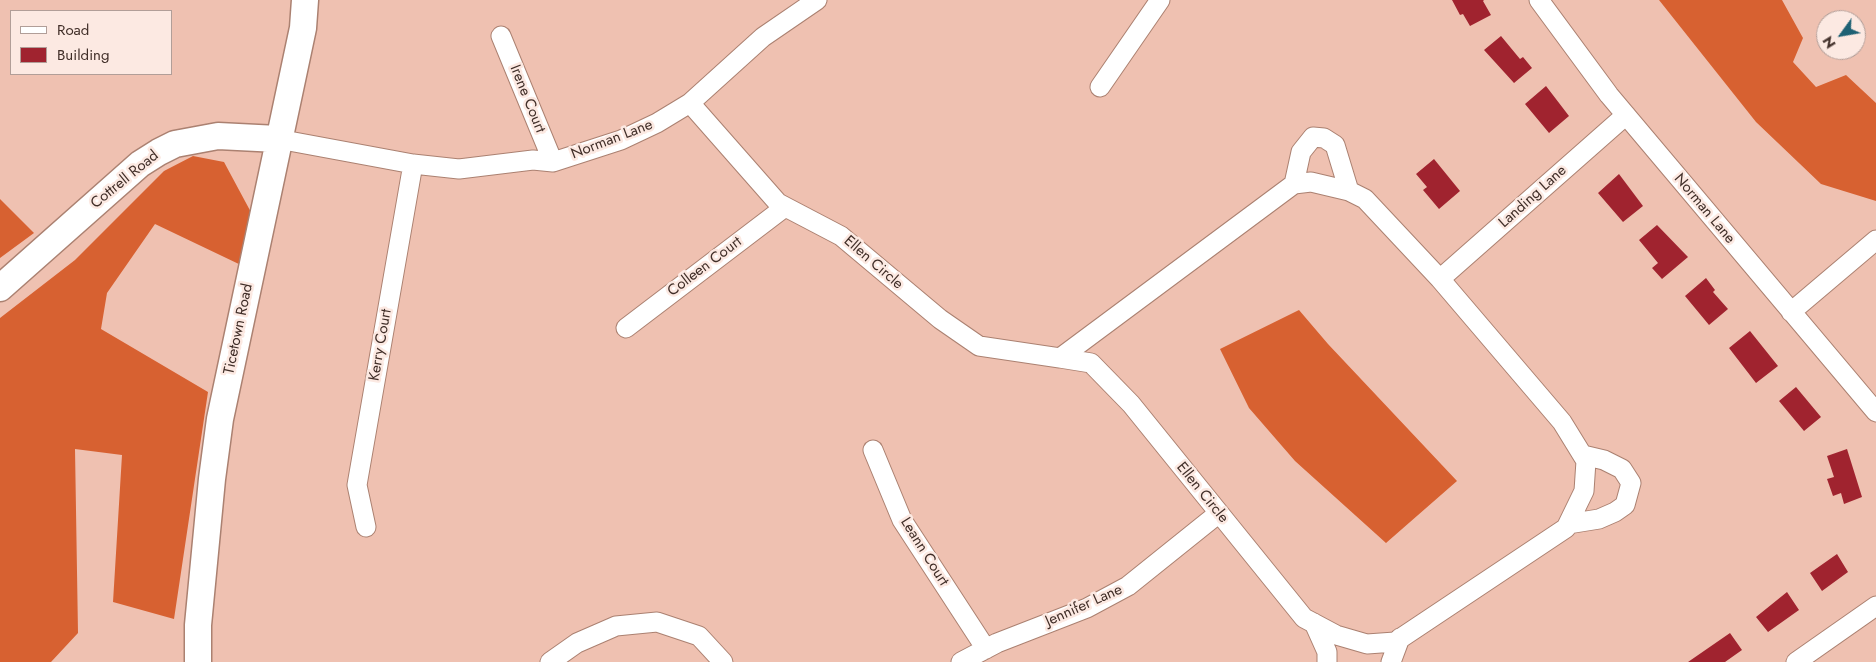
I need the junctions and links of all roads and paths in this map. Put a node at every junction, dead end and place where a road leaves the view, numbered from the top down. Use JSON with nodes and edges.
{"nodes":[{"id":1,"x":305,"y":0,"type":"edge"},
{"id":2,"x":817,"y":0,"type":"edge"},
{"id":3,"x":1160,"y":0,"type":"edge"},
{"id":4,"x":1539,"y":0,"type":"edge"},
{"id":5,"x":501,"y":36,"type":"dead end"},
{"id":6,"x":1100,"y":87,"type":"dead end"},
{"id":7,"x":690,"y":103,"type":"junction"},
{"id":8,"x":1626,"y":115,"type":"junction"},
{"id":9,"x":278,"y":139,"type":"junction"},
{"id":10,"x":553,"y":162,"type":"junction"},
{"id":11,"x":413,"y":164,"type":"junction"},
{"id":12,"x":1294,"y":184,"type":"junction"},
{"id":13,"x":1349,"y":190,"type":"junction"},
{"id":14,"x":785,"y":207,"type":"junction"},
{"id":15,"x":1876,"y":240,"type":"edge"},
{"id":16,"x":1440,"y":279,"type":"junction"},
{"id":17,"x":0,"y":288,"type":"edge"},
{"id":18,"x":1791,"y":312,"type":"junction"},
{"id":19,"x":626,"y":328,"type":"dead end"},
{"id":20,"x":1060,"y":358,"type":"junction"},
{"id":21,"x":1876,"y":412,"type":"edge"},
{"id":22,"x":873,"y":450,"type":"dead end"},
{"id":23,"x":1583,"y":455,"type":"junction"},
{"id":24,"x":1219,"y":513,"type":"junction"},
{"id":25,"x":1568,"y":524,"type":"junction"},
{"id":26,"x":366,"y":527,"type":"dead end"},
{"id":27,"x":1876,"y":606,"type":"edge"},
{"id":28,"x":1314,"y":623,"type":"junction"},
{"id":29,"x":1400,"y":638,"type":"junction"},
{"id":30,"x":986,"y":648,"type":"junction"},
{"id":31,"x":1820,"y":655,"type":"edge"},
{"id":32,"x":198,"y":662,"type":"edge"},
{"id":33,"x":550,"y":662,"type":"edge"},
{"id":34,"x":723,"y":662,"type":"edge"},
{"id":35,"x":961,"y":662,"type":"edge"},
{"id":36,"x":1327,"y":662,"type":"edge"},
{"id":37,"x":1390,"y":662,"type":"edge"},
{"id":38,"x":1796,"y":662,"type":"edge"}],
"edges":[{"from":1,"to":9,"type":"street","name":"Ticetown Road"},
{"from":2,"to":7,"type":"street","name":"Norman Lane"},
{"from":3,"to":6,"type":"street"},
{"from":4,"to":8,"type":"street","name":"Norman Lane"},
{"from":5,"to":10,"type":"street","name":"Irene Court"},
{"from":7,"to":10,"type":"street","name":"Norman Lane"},
{"from":7,"to":14,"type":"street","name":"Ellen Circle"},
{"from":8,"to":16,"type":"street","name":"Landing Lane"},
{"from":8,"to":18,"type":"street","name":"Norman Lane"},
{"from":9,"to":11,"type":"street","name":"Norman Lane"},
{"from":9,"to":17,"type":"street","name":"Cottrell Road"},
{"from":9,"to":32,"type":"street","name":"Ticetown Road"},
{"from":10,"to":11,"type":"street","name":"Norman Lane"},
{"from":11,"to":26,"type":"street","name":"Kerry Court"},
{"from":12,"to":13,"type":"street","name":"Ellen Circle"},
{"from":12,"to":13,"type":"street"},
{"from":12,"to":20,"type":"street"},
{"from":13,"to":16,"type":"street","name":"Ellen Circle"},
{"from":14,"to":19,"type":"street","name":"Colleen Court"},
{"from":14,"to":20,"type":"street","name":"Ellen Circle"},
{"from":15,"to":18,"type":"street"},
{"from":16,"to":23,"type":"street","name":"Ellen Circle"},
{"from":18,"to":21,"type":"street","name":"Norman Lane"},
{"from":20,"to":24,"type":"street","name":"Ellen Circle"},
{"from":22,"to":30,"type":"street","name":"Leann Court"},
{"from":23,"to":25,"type":"street","name":"Ellen Circle"},
{"from":23,"to":25,"type":"street","name":"Ellen Circle"},
{"from":24,"to":28,"type":"street","name":"Ellen Circle"},
{"from":24,"to":30,"type":"street","name":"Jennifer Lane"},
{"from":25,"to":29,"type":"street","name":"Ellen Circle"},
{"from":27,"to":31,"type":"street"},
{"from":28,"to":29,"type":"street","name":"Ellen Circle"},
{"from":28,"to":36,"type":"street","name":"Ellen Circle"},
{"from":29,"to":37,"type":"street"},
{"from":30,"to":35,"type":"street","name":"Jennifer Lane"},
{"from":31,"to":38,"type":"street"},
{"from":33,"to":34,"type":"street"}]}
